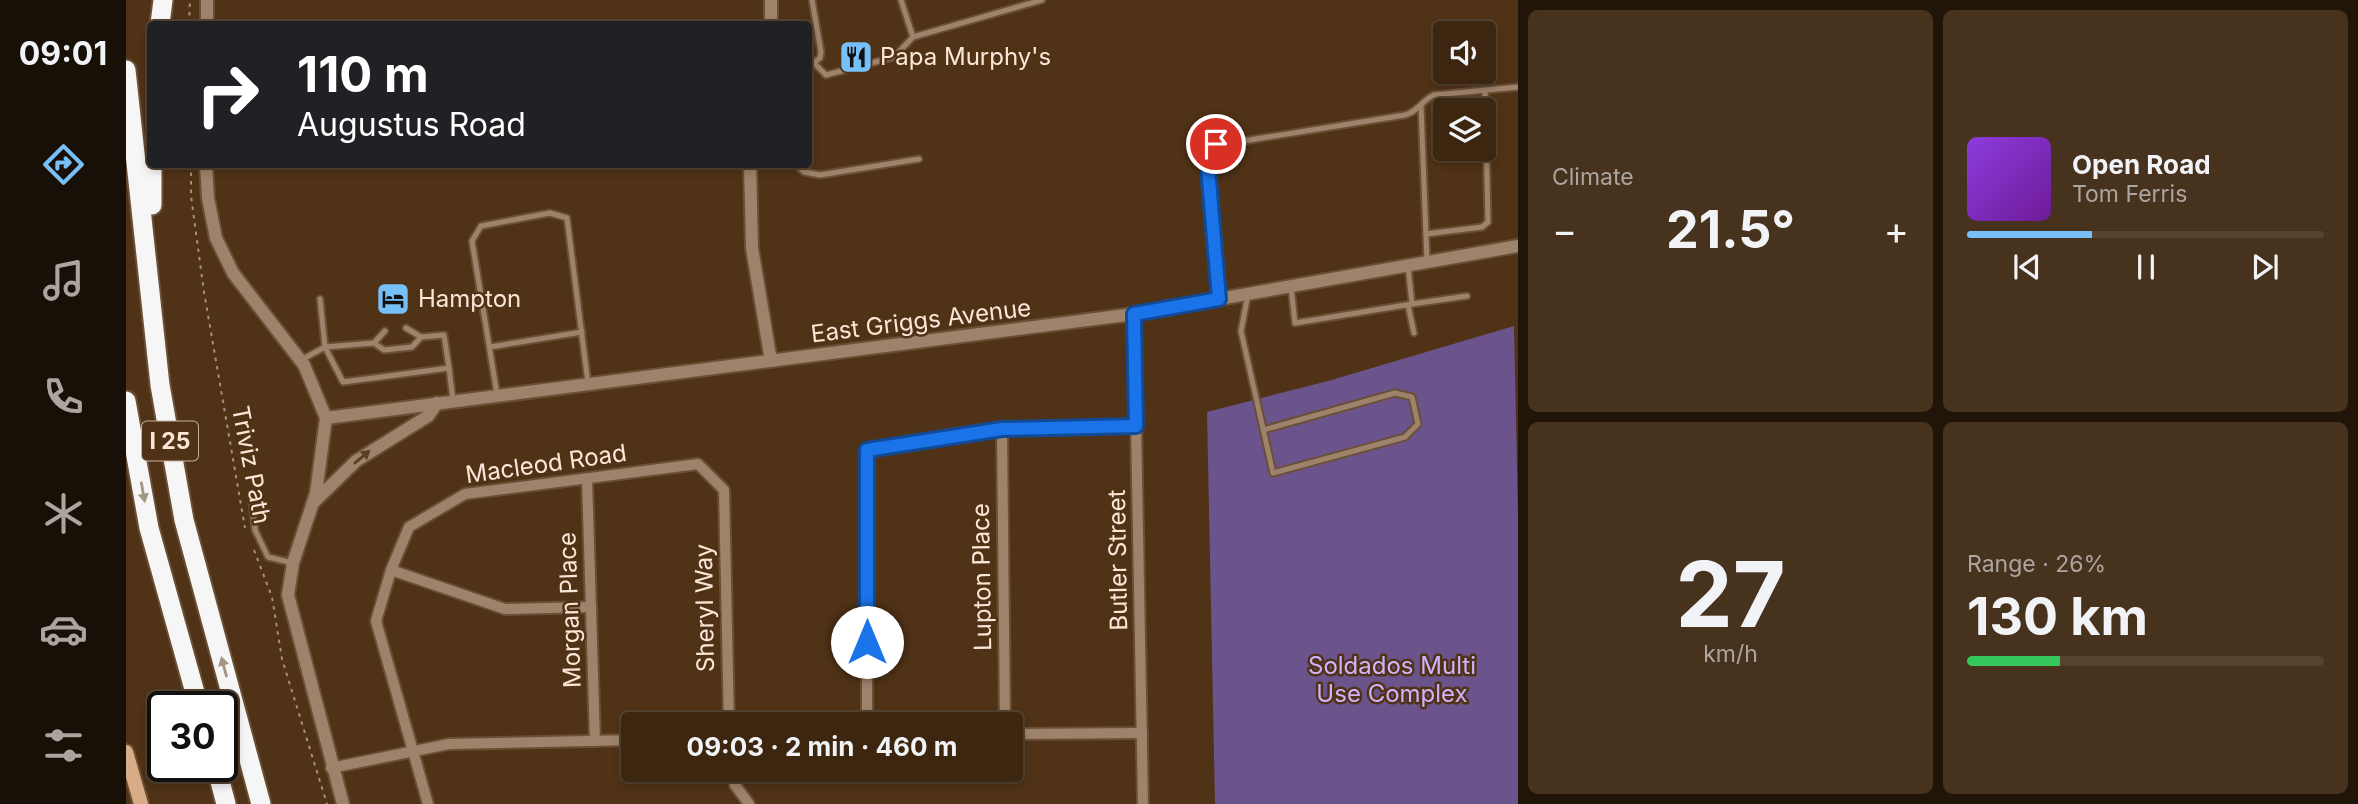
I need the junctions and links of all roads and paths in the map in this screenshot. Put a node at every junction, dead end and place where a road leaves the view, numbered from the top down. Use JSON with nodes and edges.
{"nodes":[{"id":1,"x":163,"y":0,"type":"edge"},
{"id":2,"x":190,"y":0,"type":"edge"},
{"id":3,"x":207,"y":0,"type":"edge"},
{"id":4,"x":771,"y":0,"type":"edge"},
{"id":5,"x":812,"y":0,"type":"edge"},
{"id":6,"x":901,"y":0,"type":"edge"},
{"id":7,"x":1042,"y":0,"type":"edge"},
{"id":8,"x":160,"y":21,"type":"edge"},
{"id":9,"x":189,"y":21,"type":"edge"},
{"id":10,"x":207,"y":21,"type":"edge"},
{"id":11,"x":771,"y":21,"type":"edge"},
{"id":12,"x":913,"y":37,"type":"junction"},
{"id":13,"x":812,"y":65,"type":"edge"},
{"id":14,"x":126,"y":70,"type":"edge"},
{"id":15,"x":1518,"y":87,"type":"edge"},
{"id":16,"x":1485,"y":90,"type":"junction"},
{"id":17,"x":1420,"y":106,"type":"junction"},
{"id":18,"x":919,"y":159,"type":"dead end"},
{"id":19,"x":152,"y":168,"type":"edge"},
{"id":20,"x":191,"y":168,"type":"edge"},
{"id":21,"x":206,"y":168,"type":"edge"},
{"id":22,"x":750,"y":168,"type":"edge"},
{"id":23,"x":800,"y":168,"type":"edge"},
{"id":24,"x":1426,"y":234,"type":"junction"},
{"id":25,"x":1518,"y":246,"type":"edge"},
{"id":26,"x":1427,"y":262,"type":"junction"},
{"id":27,"x":1408,"y":265,"type":"junction"},
{"id":28,"x":1291,"y":286,"type":"junction"},
{"id":29,"x":1248,"y":294,"type":"junction"},
{"id":30,"x":1467,"y":296,"type":"dead end"},
{"id":31,"x":320,"y":299,"type":"dead end"},
{"id":32,"x":1219,"y":299,"type":"junction"},
{"id":33,"x":1410,"y":304,"type":"junction"},
{"id":34,"x":1134,"y":314,"type":"junction"},
{"id":35,"x":406,"y":328,"type":"dead end"},
{"id":36,"x":385,"y":331,"type":"dead end"},
{"id":37,"x":582,"y":332,"type":"junction"},
{"id":38,"x":1414,"y":333,"type":"dead end"},
{"id":39,"x":421,"y":337,"type":"junction"},
{"id":40,"x":374,"y":343,"type":"junction"},
{"id":41,"x":325,"y":347,"type":"junction"},
{"id":42,"x":490,"y":347,"type":"junction"},
{"id":43,"x":301,"y":360,"type":"junction"},
{"id":44,"x":771,"y":362,"type":"junction"},
{"id":45,"x":449,"y":368,"type":"junction"},
{"id":46,"x":588,"y":383,"type":"junction"},
{"id":47,"x":160,"y":385,"type":"junction"},
{"id":48,"x":498,"y":395,"type":"junction"},
{"id":49,"x":126,"y":401,"type":"edge"},
{"id":50,"x":453,"y":401,"type":"junction"},
{"id":51,"x":437,"y":403,"type":"junction"},
{"id":52,"x":326,"y":418,"type":"junction"},
{"id":53,"x":1136,"y":426,"type":"junction"},
{"id":54,"x":1002,"y":429,"type":"junction"},
{"id":55,"x":1264,"y":430,"type":"junction"},
{"id":56,"x":587,"y":479,"type":"junction"},
{"id":57,"x":724,"y":491,"type":"joint"},
{"id":58,"x":252,"y":502,"type":"dead end"},
{"id":59,"x":312,"y":503,"type":"junction"},
{"id":60,"x":248,"y":535,"type":"dead end"},
{"id":61,"x":253,"y":547,"type":"dead end"},
{"id":62,"x":293,"y":563,"type":"junction"},
{"id":63,"x":391,"y":570,"type":"junction"},
{"id":64,"x":591,"y":607,"type":"junction"},
{"id":65,"x":195,"y":691,"type":"edge"},
{"id":66,"x":729,"y":712,"type":"edge"},
{"id":67,"x":867,"y":712,"type":"edge"},
{"id":68,"x":1005,"y":712,"type":"edge"},
{"id":69,"x":1142,"y":733,"type":"junction"},
{"id":70,"x":1023,"y":734,"type":"edge"},
{"id":71,"x":621,"y":740,"type":"edge"},
{"id":72,"x":595,"y":741,"type":"junction"},
{"id":73,"x":413,"y":750,"type":"junction"},
{"id":74,"x":127,"y":762,"type":"edge"},
{"id":75,"x":331,"y":768,"type":"junction"},
{"id":76,"x":220,"y":782,"type":"edge"},
{"id":77,"x":735,"y":782,"type":"edge"},
{"id":78,"x":141,"y":804,"type":"edge"},
{"id":79,"x":226,"y":804,"type":"edge"},
{"id":80,"x":261,"y":804,"type":"edge"},
{"id":81,"x":327,"y":804,"type":"edge"},
{"id":82,"x":343,"y":804,"type":"edge"},
{"id":83,"x":428,"y":804,"type":"edge"},
{"id":84,"x":749,"y":804,"type":"edge"},
{"id":85,"x":1143,"y":804,"type":"edge"}],
"edges":[{"from":1,"to":8,"type":"highway"},
{"from":2,"to":9,"type":"path"},
{"from":3,"to":10,"type":"street"},
{"from":4,"to":11,"type":"street"},
{"from":5,"to":13,"type":"lane"},
{"from":6,"to":12,"type":"lane"},
{"from":7,"to":12,"type":"lane"},
{"from":12,"to":13,"type":"lane"},
{"from":14,"to":47,"type":"highway","number":"I 25"},
{"from":15,"to":16,"type":"lane"},
{"from":16,"to":17,"type":"lane"},
{"from":16,"to":24,"type":"lane"},
{"from":17,"to":24,"type":"lane"},
{"from":17,"to":32,"type":"lane"},
{"from":18,"to":23,"type":"lane"},
{"from":19,"to":47,"type":"highway"},
{"from":20,"to":60,"type":"path","name":"Triviz Path"},
{"from":21,"to":43,"type":"street"},
{"from":22,"to":44,"type":"street"},
{"from":24,"to":26,"type":"lane"},
{"from":25,"to":26,"type":"street","name":"East Griggs Avenue"},
{"from":26,"to":27,"type":"street","name":"East Griggs Avenue"},
{"from":27,"to":28,"type":"street","name":"East Griggs Avenue"},
{"from":27,"to":33,"type":"lane"},
{"from":28,"to":29,"type":"street","name":"East Griggs Avenue"},
{"from":28,"to":33,"type":"lane"},
{"from":29,"to":32,"type":"street","name":"East Griggs Avenue"},
{"from":29,"to":55,"type":"lane"},
{"from":30,"to":33,"type":"lane"},
{"from":31,"to":41,"type":"lane"},
{"from":32,"to":34,"type":"street","name":"East Griggs Avenue"},
{"from":33,"to":38,"type":"lane"},
{"from":34,"to":44,"type":"street","name":"East Griggs Avenue"},
{"from":34,"to":53,"type":"street","name":"Butler Street"},
{"from":35,"to":39,"type":"lane"},
{"from":36,"to":40,"type":"lane"},
{"from":37,"to":42,"type":"lane"},
{"from":37,"to":42,"type":"lane"},
{"from":37,"to":46,"type":"lane"},
{"from":39,"to":40,"type":"lane"},
{"from":39,"to":45,"type":"lane"},
{"from":40,"to":41,"type":"lane"},
{"from":41,"to":43,"type":"lane"},
{"from":41,"to":45,"type":"lane"},
{"from":42,"to":48,"type":"lane"},
{"from":43,"to":52,"type":"street"},
{"from":44,"to":46,"type":"street","name":"East Griggs Avenue"},
{"from":45,"to":50,"type":"lane"},
{"from":46,"to":48,"type":"street","name":"East Griggs Avenue"},
{"from":80,"to":47,"type":"highway","number":"I 25","one_way":true},
{"from":48,"to":50,"type":"street","name":"East Griggs Avenue"},
{"from":49,"to":65,"type":"highway","number":"I 25","one_way":true},
{"from":50,"to":51,"type":"street","name":"East Griggs Avenue"},
{"from":51,"to":52,"type":"street","name":"East Griggs Avenue"},
{"from":59,"to":51,"type":"street","one_way":true},
{"from":52,"to":59,"type":"street"},
{"from":53,"to":54,"type":"street"},
{"from":53,"to":69,"type":"street","name":"Butler Street"},
{"from":54,"to":67,"type":"street"},
{"from":54,"to":68,"type":"street","name":"Lupton Place"},
{"from":55,"to":55,"type":"lane"},
{"from":56,"to":57,"type":"street","name":"Macleod Road"},
{"from":56,"to":63,"type":"street","name":"Macleod Road"},
{"from":56,"to":64,"type":"street","name":"Morgan Place"},
{"from":57,"to":66,"type":"street","name":"Sheryl Way"},
{"from":58,"to":62,"type":"lane"},
{"from":59,"to":62,"type":"street"},
{"from":61,"to":81,"type":"path","name":"Triviz Path"},
{"from":62,"to":75,"type":"street"},
{"from":63,"to":64,"type":"street"},
{"from":63,"to":73,"type":"street","name":"Macleod Road"},
{"from":64,"to":72,"type":"street","name":"Morgan Place"},
{"from":69,"to":70,"type":"street"},
{"from":69,"to":85,"type":"street","name":"Butler Street"},
{"from":71,"to":72,"type":"street"},
{"from":72,"to":73,"type":"street"},
{"from":73,"to":75,"type":"street"},
{"from":73,"to":83,"type":"street","name":"Macleod Road"},
{"from":74,"to":78,"type":"main road"},
{"from":75,"to":82,"type":"street"},
{"from":76,"to":79,"type":"highway"},
{"from":77,"to":84,"type":"street"}]}
